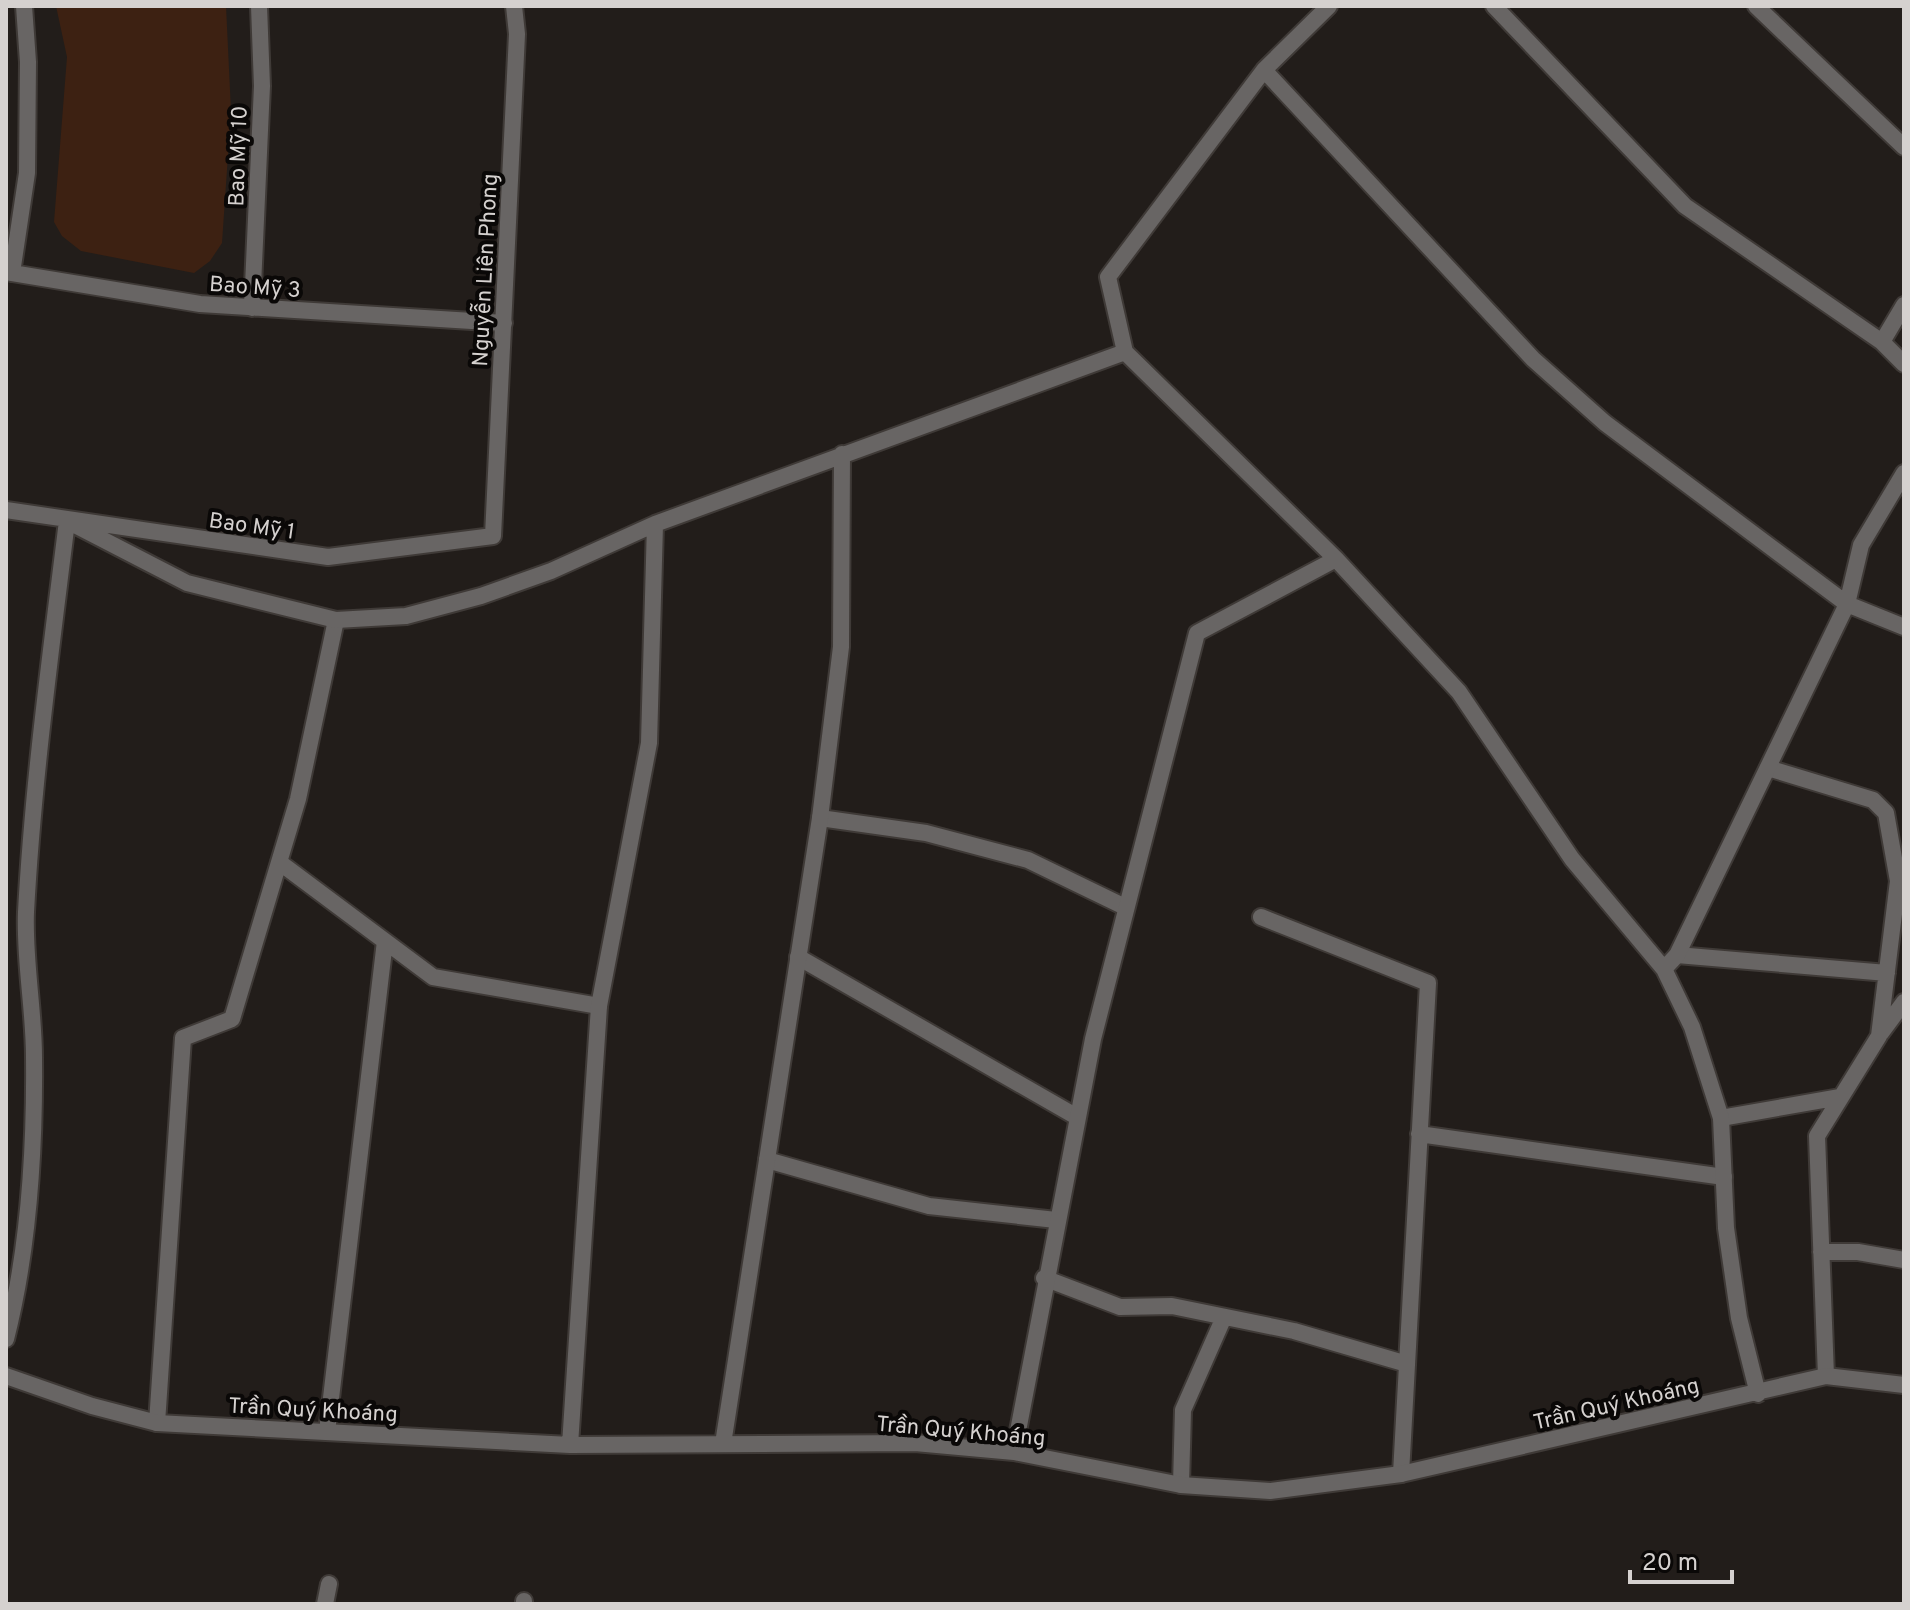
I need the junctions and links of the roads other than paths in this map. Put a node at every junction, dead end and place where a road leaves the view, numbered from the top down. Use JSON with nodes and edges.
{"nodes":[{"id":1,"x":24,"y":6,"type":"edge"},
{"id":2,"x":259,"y":6,"type":"edge"},
{"id":3,"x":514,"y":6,"type":"edge"},
{"id":4,"x":1329,"y":6,"type":"edge"},
{"id":5,"x":1494,"y":6,"type":"edge"},
{"id":6,"x":1756,"y":6,"type":"edge"},
{"id":7,"x":1264,"y":70,"type":"junction"},
{"id":8,"x":1904,"y":147,"type":"edge"},
{"id":9,"x":9,"y":272,"type":"edge"},
{"id":10,"x":1904,"y":305,"type":"edge"},
{"id":11,"x":252,"y":308,"type":"junction"},
{"id":12,"x":504,"y":323,"type":"junction"},
{"id":13,"x":1882,"y":342,"type":"junction"},
{"id":14,"x":1125,"y":352,"type":"junction"},
{"id":15,"x":1904,"y":364,"type":"edge"},
{"id":16,"x":842,"y":454,"type":"junction"},
{"id":17,"x":1904,"y":473,"type":"edge"},
{"id":18,"x":6,"y":510,"type":"edge"},
{"id":19,"x":67,"y":521,"type":"junction"},
{"id":20,"x":655,"y":524,"type":"junction"},
{"id":21,"x":493,"y":536,"type":"joint"},
{"id":22,"x":1336,"y":559,"type":"junction"},
{"id":23,"x":1847,"y":604,"type":"junction"},
{"id":24,"x":336,"y":620,"type":"junction"},
{"id":25,"x":1904,"y":627,"type":"edge"},
{"id":26,"x":1768,"y":768,"type":"junction"},
{"id":27,"x":820,"y":818,"type":"junction"},
{"id":28,"x":279,"y":862,"type":"junction"},
{"id":29,"x":1125,"y":907,"type":"junction"},
{"id":30,"x":1261,"y":917,"type":"dead end"},
{"id":31,"x":385,"y":941,"type":"junction"},
{"id":32,"x":1677,"y":955,"type":"junction"},
{"id":33,"x":798,"y":957,"type":"junction"},
{"id":34,"x":1664,"y":969,"type":"junction"},
{"id":35,"x":1887,"y":973,"type":"junction"},
{"id":36,"x":1904,"y":1002,"type":"edge"},
{"id":37,"x":599,"y":1006,"type":"junction"},
{"id":38,"x":1879,"y":1036,"type":"junction"},
{"id":39,"x":1840,"y":1097,"type":"junction"},
{"id":40,"x":1077,"y":1117,"type":"junction"},
{"id":41,"x":1721,"y":1118,"type":"junction"},
{"id":42,"x":1419,"y":1134,"type":"junction"},
{"id":43,"x":767,"y":1160,"type":"junction"},
{"id":44,"x":1724,"y":1177,"type":"junction"},
{"id":45,"x":1056,"y":1220,"type":"junction"},
{"id":46,"x":1821,"y":1252,"type":"junction"},
{"id":47,"x":1904,"y":1260,"type":"edge"},
{"id":48,"x":1044,"y":1278,"type":"junction"},
{"id":49,"x":1224,"y":1317,"type":"junction"},
{"id":50,"x":6,"y":1339,"type":"edge"},
{"id":51,"x":1407,"y":1364,"type":"junction"},
{"id":52,"x":6,"y":1376,"type":"edge"},
{"id":53,"x":1826,"y":1376,"type":"junction"},
{"id":54,"x":1904,"y":1385,"type":"edge"},
{"id":55,"x":1758,"y":1394,"type":"junction"},
{"id":56,"x":157,"y":1423,"type":"junction"},
{"id":57,"x":327,"y":1432,"type":"junction"},
{"id":58,"x":723,"y":1444,"type":"junction"},
{"id":59,"x":570,"y":1445,"type":"junction"},
{"id":60,"x":1014,"y":1452,"type":"junction"},
{"id":61,"x":1401,"y":1474,"type":"junction"},
{"id":62,"x":1181,"y":1485,"type":"junction"},
{"id":63,"x":329,"y":1584,"type":"dead end"},
{"id":64,"x":325,"y":1604,"type":"edge"}],
"edges":[{"from":1,"to":9,"type":"street"},
{"from":2,"to":11,"type":"street","name":"Bao Mỹ 10"},
{"from":3,"to":12,"type":"street","name":"Nguyễn Liên Phong"},
{"from":4,"to":7,"type":"street"},
{"from":5,"to":13,"type":"street"},
{"from":6,"to":8,"type":"street"},
{"from":7,"to":14,"type":"street"},
{"from":7,"to":23,"type":"street"},
{"from":9,"to":11,"type":"street","name":"Bao Mỹ 3"},
{"from":10,"to":13,"type":"street"},
{"from":11,"to":12,"type":"street","name":"Bao Mỹ 3"},
{"from":12,"to":21,"type":"street","name":"Nguyễn Liên Phong"},
{"from":13,"to":15,"type":"street"},
{"from":14,"to":16,"type":"street"},
{"from":14,"to":22,"type":"street"},
{"from":16,"to":20,"type":"street"},
{"from":16,"to":27,"type":"street"},
{"from":17,"to":23,"type":"street"},
{"from":18,"to":19,"type":"street","name":"Bao Mỹ 1"},
{"from":19,"to":21,"type":"street","name":"Bao Mỹ 1"},
{"from":19,"to":24,"type":"street"},
{"from":19,"to":50,"type":"street"},
{"from":20,"to":24,"type":"street"},
{"from":20,"to":37,"type":"street"},
{"from":22,"to":29,"type":"street"},
{"from":22,"to":34,"type":"street"},
{"from":23,"to":25,"type":"street"},
{"from":23,"to":26,"type":"street"},
{"from":24,"to":28,"type":"street"},
{"from":26,"to":32,"type":"street"},
{"from":26,"to":35,"type":"street"},
{"from":27,"to":29,"type":"street"},
{"from":27,"to":33,"type":"street"},
{"from":28,"to":31,"type":"street"},
{"from":28,"to":56,"type":"street"},
{"from":29,"to":40,"type":"street"},
{"from":30,"to":42,"type":"street"},
{"from":31,"to":37,"type":"street"},
{"from":31,"to":57,"type":"street"},
{"from":32,"to":34,"type":"street"},
{"from":32,"to":35,"type":"street"},
{"from":33,"to":40,"type":"street"},
{"from":33,"to":43,"type":"street"},
{"from":34,"to":41,"type":"street"},
{"from":35,"to":38,"type":"street"},
{"from":36,"to":38,"type":"street"},
{"from":37,"to":59,"type":"street"},
{"from":38,"to":39,"type":"street"},
{"from":39,"to":41,"type":"street"},
{"from":39,"to":46,"type":"street"},
{"from":40,"to":45,"type":"street"},
{"from":41,"to":44,"type":"street"},
{"from":42,"to":44,"type":"street"},
{"from":42,"to":51,"type":"street"},
{"from":43,"to":45,"type":"street"},
{"from":43,"to":58,"type":"street"},
{"from":44,"to":55,"type":"street"},
{"from":45,"to":48,"type":"street"},
{"from":46,"to":47,"type":"street"},
{"from":46,"to":53,"type":"street"},
{"from":48,"to":49,"type":"street"},
{"from":48,"to":60,"type":"street"},
{"from":49,"to":51,"type":"street"},
{"from":49,"to":62,"type":"street"},
{"from":51,"to":61,"type":"street"},
{"from":52,"to":56,"type":"street","name":"Trần Quý Khoáng"},
{"from":53,"to":54,"type":"street","name":"Trần Quý Khoáng"},
{"from":53,"to":55,"type":"street","name":"Trần Quý Khoáng"},
{"from":55,"to":61,"type":"street","name":"Trần Quý Khoáng"},
{"from":56,"to":57,"type":"street","name":"Trần Quý Khoáng"},
{"from":57,"to":59,"type":"street","name":"Trần Quý Khoáng"},
{"from":58,"to":59,"type":"street","name":"Trần Quý Khoáng"},
{"from":58,"to":60,"type":"street","name":"Trần Quý Khoáng"},
{"from":60,"to":62,"type":"street","name":"Trần Quý Khoáng"},
{"from":61,"to":62,"type":"street","name":"Trần Quý Khoáng"},
{"from":63,"to":64,"type":"street"}]}
